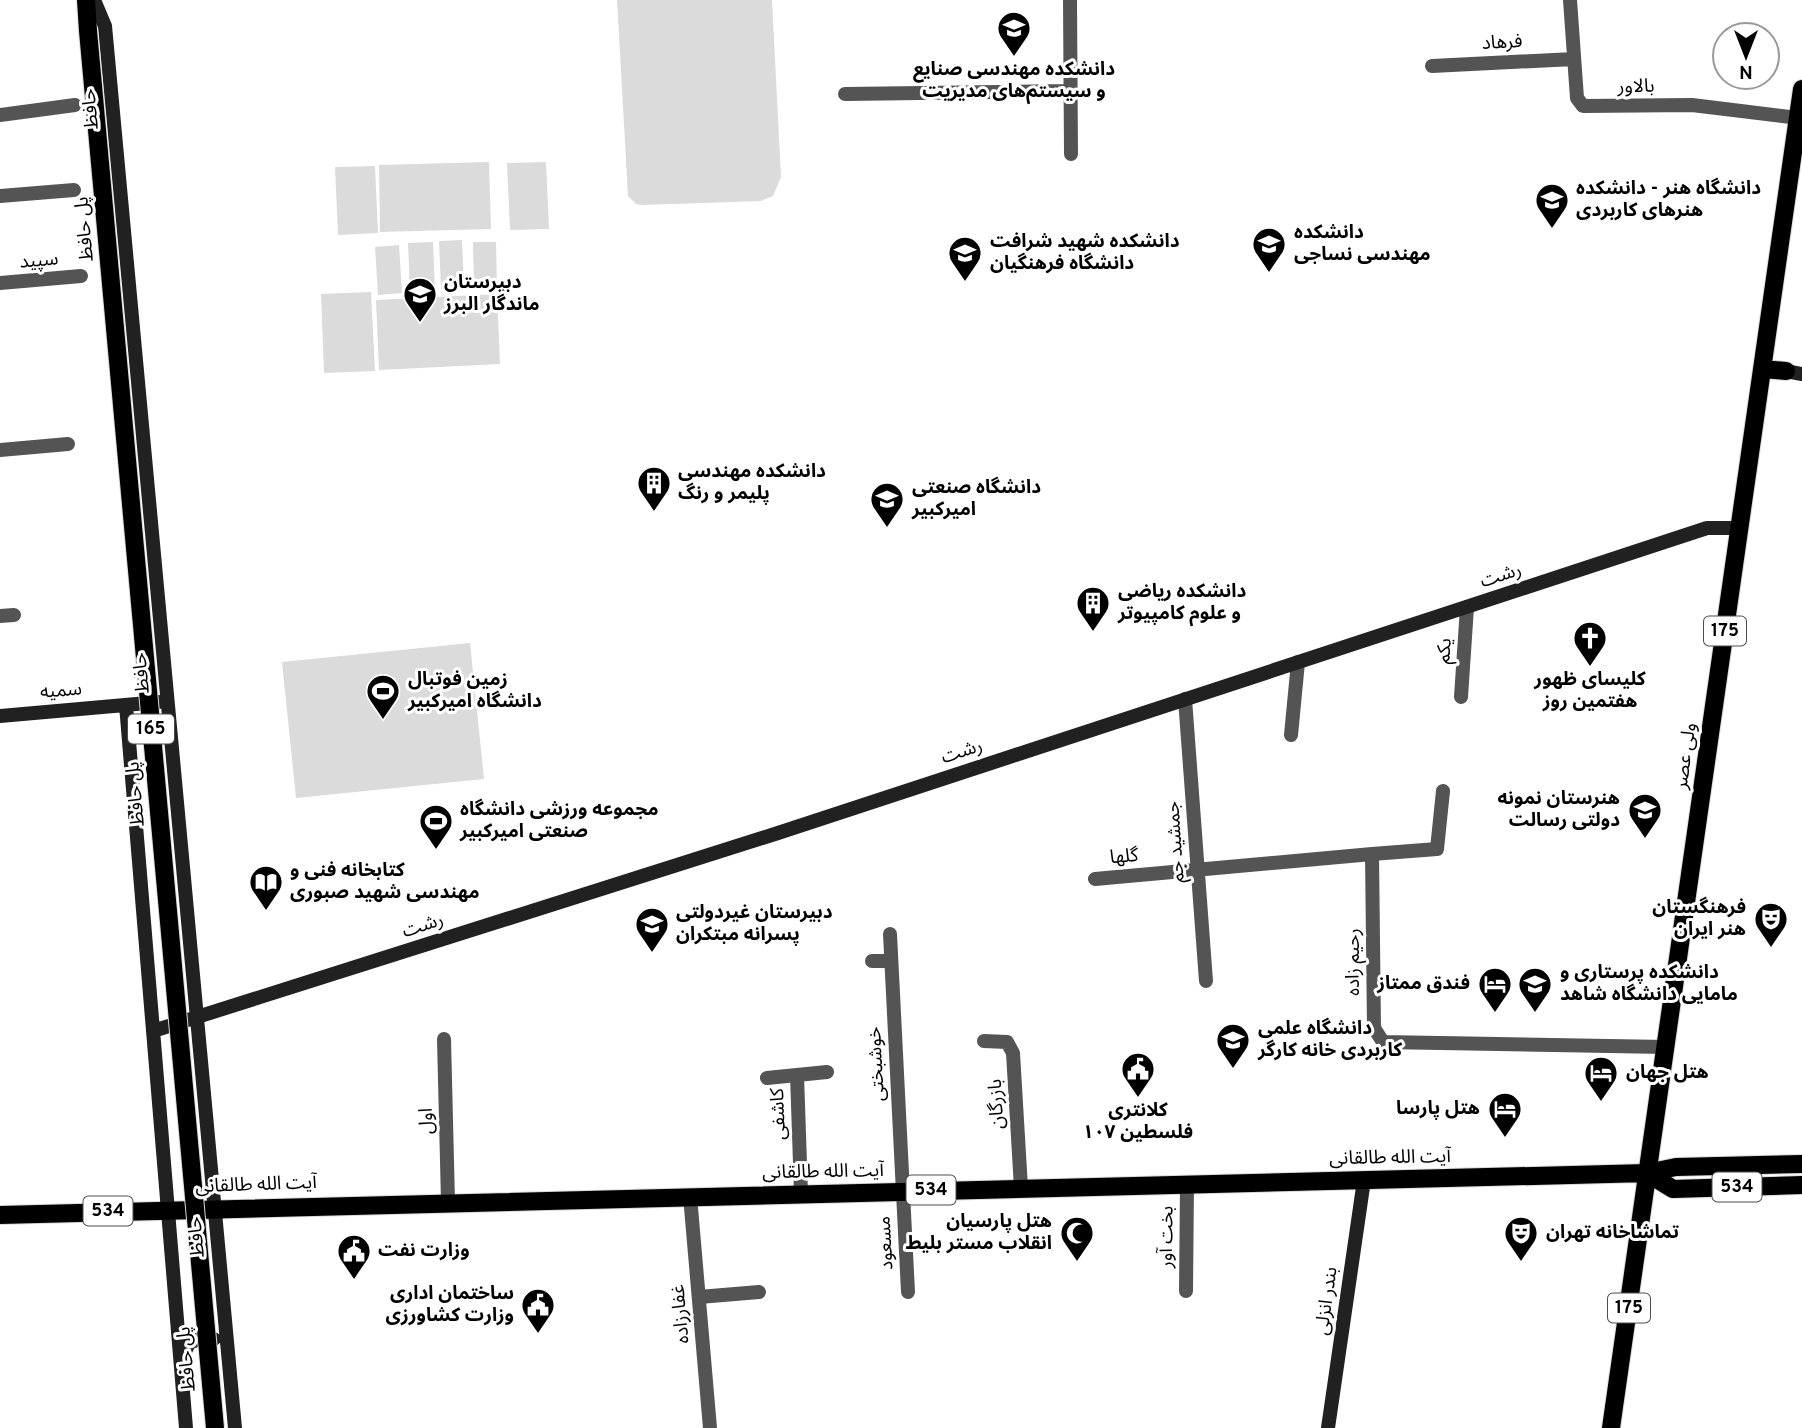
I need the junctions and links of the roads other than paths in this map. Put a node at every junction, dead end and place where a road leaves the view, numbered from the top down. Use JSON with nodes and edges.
{"nodes":[{"id":1,"x":86,"y":0,"type":"edge"},
{"id":2,"x":94,"y":0,"type":"edge"},
{"id":3,"x":1070,"y":0,"type":"edge"},
{"id":4,"x":1570,"y":0,"type":"edge"},
{"id":5,"x":1574,"y":59,"type":"junction"},
{"id":6,"x":1432,"y":66,"type":"dead end"},
{"id":7,"x":1802,"y":89,"type":"edge"},
{"id":8,"x":1070,"y":90,"type":"junction"},
{"id":9,"x":845,"y":94,"type":"dead end"},
{"id":10,"x":75,"y":105,"type":"dead end"},
{"id":11,"x":0,"y":115,"type":"edge"},
{"id":12,"x":1798,"y":118,"type":"junction"},
{"id":13,"x":1071,"y":154,"type":"dead end"},
{"id":14,"x":74,"y":190,"type":"dead end"},
{"id":15,"x":0,"y":196,"type":"edge"},
{"id":16,"x":81,"y":276,"type":"dead end"},
{"id":17,"x":0,"y":283,"type":"edge"},
{"id":18,"x":1763,"y":369,"type":"junction"},
{"id":19,"x":1794,"y":372,"type":"edge"},
{"id":20,"x":68,"y":444,"type":"dead end"},
{"id":21,"x":0,"y":450,"type":"edge"},
{"id":22,"x":1739,"y":528,"type":"junction"},
{"id":23,"x":1467,"y":607,"type":"junction"},
{"id":24,"x":1298,"y":662,"type":"junction"},
{"id":25,"x":1461,"y":697,"type":"dead end"},
{"id":26,"x":1185,"y":699,"type":"junction"},
{"id":27,"x":166,"y":701,"type":"junction"},
{"id":28,"x":126,"y":705,"type":"junction"},
{"id":29,"x":0,"y":716,"type":"edge"},
{"id":30,"x":1291,"y":735,"type":"dead end"},
{"id":31,"x":1443,"y":792,"type":"dead end"},
{"id":32,"x":1372,"y":854,"type":"junction"},
{"id":33,"x":1197,"y":869,"type":"junction"},
{"id":34,"x":1095,"y":878,"type":"dead end"},
{"id":35,"x":890,"y":934,"type":"dead end"},
{"id":36,"x":872,"y":961,"type":"dead end"},
{"id":37,"x":891,"y":961,"type":"junction"},
{"id":38,"x":1206,"y":981,"type":"dead end"},
{"id":39,"x":197,"y":1017,"type":"junction"},
{"id":40,"x":153,"y":1031,"type":"junction"},
{"id":41,"x":444,"y":1039,"type":"dead end"},
{"id":42,"x":984,"y":1041,"type":"dead end"},
{"id":43,"x":1666,"y":1047,"type":"junction"},
{"id":44,"x":827,"y":1072,"type":"dead end"},
{"id":45,"x":797,"y":1075,"type":"junction"},
{"id":46,"x":767,"y":1078,"type":"dead end"},
{"id":47,"x":1802,"y":1164,"type":"edge"},
{"id":48,"x":1647,"y":1173,"type":"junction"},
{"id":49,"x":1364,"y":1180,"type":"junction"},
{"id":50,"x":1187,"y":1184,"type":"junction"},
{"id":51,"x":1802,"y":1185,"type":"edge"},
{"id":52,"x":1021,"y":1188,"type":"junction"},
{"id":53,"x":902,"y":1191,"type":"junction"},
{"id":54,"x":801,"y":1193,"type":"junction"},
{"id":55,"x":690,"y":1196,"type":"junction"},
{"id":56,"x":448,"y":1202,"type":"junction"},
{"id":57,"x":215,"y":1207,"type":"junction"},
{"id":58,"x":168,"y":1209,"type":"junction"},
{"id":59,"x":0,"y":1215,"type":"edge"},
{"id":60,"x":1186,"y":1291,"type":"dead end"},
{"id":61,"x":759,"y":1292,"type":"dead end"},
{"id":62,"x":908,"y":1292,"type":"dead end"},
{"id":63,"x":699,"y":1297,"type":"junction"},
{"id":64,"x":229,"y":1365,"type":"junction"},
{"id":65,"x":180,"y":1368,"type":"junction"},
{"id":66,"x":186,"y":1428,"type":"edge"},
{"id":67,"x":215,"y":1428,"type":"edge"},
{"id":68,"x":235,"y":1428,"type":"edge"},
{"id":69,"x":710,"y":1428,"type":"edge"},
{"id":70,"x":1328,"y":1428,"type":"edge"},
{"id":71,"x":1611,"y":1428,"type":"edge"}],
"edges":[{"from":1,"to":67,"type":"main road","name":"پل حافظ","number":"165","bridge":true},
{"from":2,"to":27,"type":"main road","name":"حافظ","number":"165"},
{"from":3,"to":8,"type":"street"},
{"from":4,"to":5,"type":"street","name":"بالاور"},
{"from":5,"to":6,"type":"street","name":"فرهاد"},
{"from":5,"to":12,"type":"street","name":"بالاور"},
{"from":7,"to":12,"type":"main road","name":"ولی عصر","number":"175"},
{"from":8,"to":9,"type":"street"},
{"from":8,"to":13,"type":"street"},
{"from":10,"to":11,"type":"street"},
{"from":12,"to":18,"type":"main road","name":"ولی عصر","number":"175"},
{"from":14,"to":15,"type":"street"},
{"from":16,"to":17,"type":"street","name":"سپید"},
{"from":18,"to":19,"type":"main road"},
{"from":18,"to":22,"type":"main road","name":"ولی عصر","number":"175"},
{"from":20,"to":21,"type":"street"},
{"from":22,"to":23,"type":"main road","name":"رشت"},
{"from":22,"to":43,"type":"main road","name":"ولی عصر","number":"175"},
{"from":23,"to":24,"type":"main road","name":"رشت"},
{"from":23,"to":25,"type":"street","name":"یکم"},
{"from":24,"to":26,"type":"main road","name":"رشت"},
{"from":24,"to":30,"type":"street"},
{"from":26,"to":33,"type":"street","name":"جمشید جم"},
{"from":26,"to":39,"type":"main road","name":"رشت"},
{"from":27,"to":28,"type":"main road","name":"سمیه"},
{"from":27,"to":39,"type":"main road","name":"حافظ","number":"165"},
{"from":28,"to":29,"type":"main road","name":"سمیه"},
{"from":28,"to":40,"type":"main road","name":"حافظ"},
{"from":31,"to":32,"type":"street"},
{"from":32,"to":33,"type":"street"},
{"from":32,"to":43,"type":"street","name":"رحیم زاده"},
{"from":33,"to":34,"type":"street","name":"گلها"},
{"from":33,"to":38,"type":"street","name":"جمشید جم"},
{"from":35,"to":37,"type":"street","name":"خوشبختی"},
{"from":36,"to":37,"type":"street"},
{"from":37,"to":53,"type":"street","name":"خوشبختی"},
{"from":39,"to":40,"type":"main road","name":"رشت"},
{"from":39,"to":57,"type":"main road","name":"حافظ","number":"165"},
{"from":40,"to":58,"type":"main road","name":"حافظ"},
{"from":41,"to":56,"type":"street","name":"اول"},
{"from":42,"to":52,"type":"street","name":"بازرگان"},
{"from":43,"to":48,"type":"main road","name":"ولی عصر","number":"175"},
{"from":44,"to":45,"type":"street"},
{"from":45,"to":46,"type":"street"},
{"from":45,"to":54,"type":"street","name":"کاشفی"},
{"from":47,"to":48,"type":"main road","name":"آیت الله طالقانی","number":"534"},
{"from":48,"to":49,"type":"main road","name":"آیت الله طالقانی","number":"534"},
{"from":48,"to":51,"type":"main road","name":"آیت الله طالقانی","number":"534"},
{"from":48,"to":71,"type":"main road","name":"ولی عصر","number":"175"},
{"from":49,"to":50,"type":"main road","name":"آیت الله طالقانی","number":"534"},
{"from":49,"to":70,"type":"main road","name":"بندر انزلی"},
{"from":50,"to":52,"type":"main road","name":"آیت الله طالقانی","number":"534"},
{"from":50,"to":60,"type":"street","name":"بخت آور"},
{"from":52,"to":53,"type":"main road","name":"آیت الله طالقانی","number":"534"},
{"from":53,"to":54,"type":"main road","name":"آیت الله طالقانی","number":"534"},
{"from":53,"to":62,"type":"street","name":"مسعود"},
{"from":54,"to":55,"type":"main road","name":"آیت الله طالقانی","number":"534"},
{"from":55,"to":56,"type":"main road","name":"آیت الله طالقانی","number":"534"},
{"from":55,"to":63,"type":"street","name":"غفارزاده"},
{"from":56,"to":57,"type":"main road","name":"آیت الله طالقانی","number":"534"},
{"from":57,"to":58,"type":"main road","name":"آیت الله طالقانی","number":"534"},
{"from":57,"to":64,"type":"main road","name":"حافظ","number":"165"},
{"from":58,"to":59,"type":"main road","name":"آیت الله طالقانی","number":"534"},
{"from":58,"to":65,"type":"main road","name":"حافظ"},
{"from":61,"to":63,"type":"street"},
{"from":63,"to":69,"type":"street","name":"غفارزاده"},
{"from":64,"to":65,"type":"main road"},
{"from":64,"to":68,"type":"main road","name":"حافظ","number":"165"},
{"from":65,"to":66,"type":"main road","name":"حافظ"}]}
